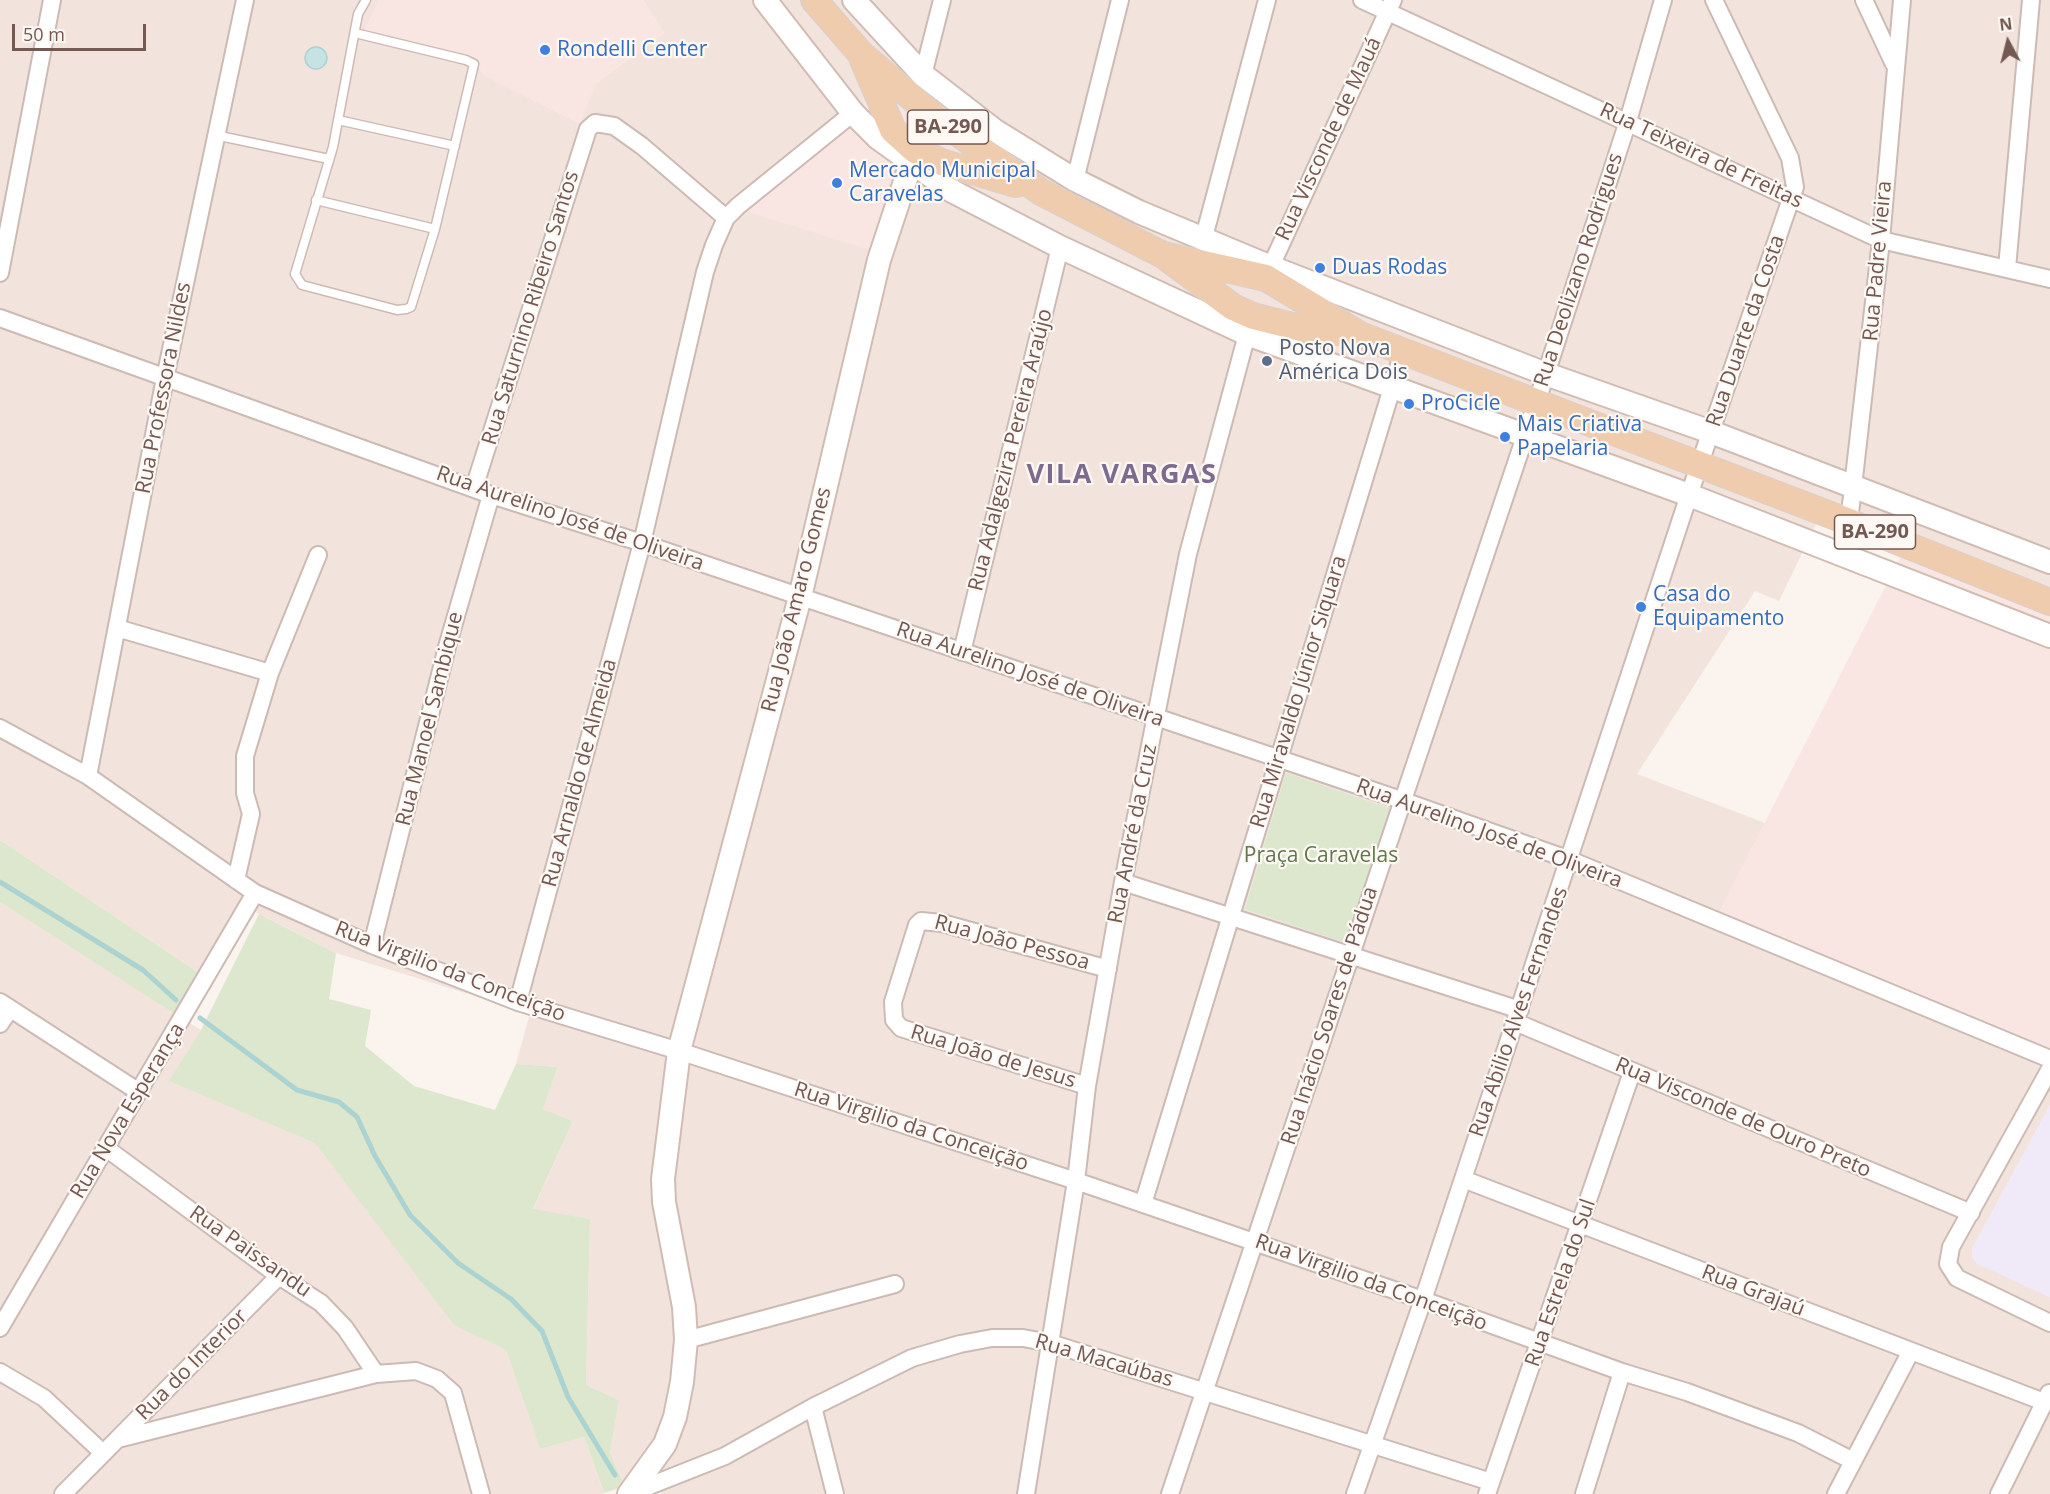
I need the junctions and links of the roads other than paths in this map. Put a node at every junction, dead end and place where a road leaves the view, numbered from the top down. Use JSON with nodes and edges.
{"nodes":[{"id":1,"x":52,"y":0,"type":"edge"},
{"id":2,"x":244,"y":0,"type":"edge"},
{"id":3,"x":366,"y":0,"type":"edge"},
{"id":4,"x":765,"y":0,"type":"edge"},
{"id":5,"x":814,"y":0,"type":"edge"},
{"id":6,"x":854,"y":0,"type":"edge"},
{"id":7,"x":942,"y":0,"type":"edge"},
{"id":8,"x":1120,"y":0,"type":"edge"},
{"id":9,"x":1267,"y":0,"type":"edge"},
{"id":10,"x":1362,"y":0,"type":"edge"},
{"id":11,"x":1663,"y":0,"type":"edge"},
{"id":12,"x":1714,"y":0,"type":"edge"},
{"id":13,"x":1864,"y":0,"type":"edge"},
{"id":14,"x":1902,"y":0,"type":"edge"},
{"id":15,"x":2031,"y":0,"type":"edge"},
{"id":16,"x":1390,"y":6,"type":"edge"},
{"id":17,"x":355,"y":33,"type":"junction"},
{"id":18,"x":861,"y":54,"type":"junction"},
{"id":19,"x":1894,"y":65,"type":"junction"},
{"id":20,"x":923,"y":75,"type":"junction"},
{"id":21,"x":915,"y":100,"type":"junction"},
{"id":22,"x":853,"y":113,"type":"junction"},
{"id":23,"x":338,"y":120,"type":"junction"},
{"id":24,"x":1628,"y":122,"type":"junction"},
{"id":25,"x":893,"y":130,"type":"junction"},
{"id":26,"x":214,"y":135,"type":"junction"},
{"id":27,"x":961,"y":136,"type":"junction"},
{"id":28,"x":454,"y":146,"type":"junction"},
{"id":29,"x":913,"y":157,"type":"junction"},
{"id":30,"x":329,"y":159,"type":"junction"},
{"id":31,"x":944,"y":162,"type":"junction"},
{"id":32,"x":1075,"y":180,"type":"junction"},
{"id":33,"x":1041,"y":192,"type":"junction"},
{"id":34,"x":1792,"y":198,"type":"junction"},
{"id":35,"x":316,"y":200,"type":"junction"},
{"id":36,"x":726,"y":218,"type":"junction"},
{"id":37,"x":435,"y":228,"type":"junction"},
{"id":38,"x":1204,"y":237,"type":"junction"},
{"id":39,"x":1881,"y":240,"type":"junction"},
{"id":40,"x":1060,"y":248,"type":"junction"},
{"id":41,"x":1163,"y":255,"type":"junction"},
{"id":42,"x":2007,"y":268,"type":"junction"},
{"id":43,"x":0,"y":273,"type":"edge"},
{"id":44,"x":1266,"y":277,"type":"junction"},
{"id":45,"x":2050,"y":279,"type":"edge"},
{"id":46,"x":1228,"y":303,"type":"junction"},
{"id":47,"x":0,"y":318,"type":"edge"},
{"id":48,"x":1259,"y":324,"type":"junction"},
{"id":49,"x":1360,"y":335,"type":"junction"},
{"id":50,"x":1403,"y":352,"type":"junction"},
{"id":51,"x":1546,"y":374,"type":"junction"},
{"id":52,"x":165,"y":378,"type":"junction"},
{"id":53,"x":1393,"y":385,"type":"junction"},
{"id":54,"x":1536,"y":401,"type":"junction"},
{"id":55,"x":1711,"y":432,"type":"junction"},
{"id":56,"x":1524,"y":434,"type":"junction"},
{"id":57,"x":1700,"y":465,"type":"junction"},
{"id":58,"x":1855,"y":486,"type":"junction"},
{"id":59,"x":474,"y":488,"type":"junction"},
{"id":60,"x":491,"y":495,"type":"junction"},
{"id":61,"x":1689,"y":495,"type":"junction"},
{"id":62,"x":1849,"y":522,"type":"junction"},
{"id":63,"x":642,"y":543,"type":"junction"},
{"id":64,"x":318,"y":555,"type":"dead end"},
{"id":65,"x":2050,"y":562,"type":"edge"},
{"id":66,"x":800,"y":597,"type":"junction"},
{"id":67,"x":2050,"y":602,"type":"edge"},
{"id":68,"x":117,"y":628,"type":"junction"},
{"id":69,"x":2049,"y":633,"type":"edge"},
{"id":70,"x":962,"y":652,"type":"junction"},
{"id":71,"x":270,"y":673,"type":"junction"},
{"id":72,"x":1156,"y":717,"type":"junction"},
{"id":73,"x":0,"y":728,"type":"edge"},
{"id":74,"x":1277,"y":759,"type":"junction"},
{"id":75,"x":88,"y":776,"type":"junction"},
{"id":76,"x":1401,"y":800,"type":"junction"},
{"id":77,"x":1570,"y":860,"type":"junction"},
{"id":78,"x":236,"y":880,"type":"junction"},
{"id":79,"x":1123,"y":882,"type":"junction"},
{"id":80,"x":255,"y":893,"type":"junction"},
{"id":81,"x":1232,"y":917,"type":"junction"},
{"id":82,"x":917,"y":925,"type":"joint"},
{"id":83,"x":372,"y":945,"type":"junction"},
{"id":84,"x":1351,"y":955,"type":"junction"},
{"id":85,"x":1108,"y":969,"type":"junction"},
{"id":86,"x":518,"y":1002,"type":"junction"},
{"id":87,"x":5,"y":1006,"type":"edge"},
{"id":88,"x":1518,"y":1016,"type":"junction"},
{"id":89,"x":0,"y":1024,"type":"edge"},
{"id":90,"x":679,"y":1051,"type":"junction"},
{"id":91,"x":2050,"y":1059,"type":"edge"},
{"id":92,"x":2050,"y":1069,"type":"edge"},
{"id":93,"x":1632,"y":1072,"type":"junction"},
{"id":94,"x":1087,"y":1086,"type":"junction"},
{"id":95,"x":139,"y":1092,"type":"junction"},
{"id":96,"x":106,"y":1148,"type":"junction"},
{"id":97,"x":1463,"y":1179,"type":"junction"},
{"id":98,"x":1076,"y":1181,"type":"junction"},
{"id":99,"x":1143,"y":1204,"type":"junction"},
{"id":100,"x":1971,"y":1213,"type":"junction"},
{"id":101,"x":1581,"y":1225,"type":"junction"},
{"id":102,"x":1255,"y":1242,"type":"junction"},
{"id":103,"x":279,"y":1276,"type":"junction"},
{"id":104,"x":895,"y":1284,"type":"dead end"},
{"id":105,"x":1423,"y":1300,"type":"junction"},
{"id":106,"x":2050,"y":1323,"type":"edge"},
{"id":107,"x":0,"y":1328,"type":"edge"},
{"id":108,"x":686,"y":1340,"type":"junction"},
{"id":109,"x":1050,"y":1343,"type":"junction"},
{"id":110,"x":1540,"y":1344,"type":"junction"},
{"id":111,"x":1911,"y":1351,"type":"junction"},
{"id":112,"x":0,"y":1372,"type":"edge"},
{"id":113,"x":1622,"y":1372,"type":"junction"},
{"id":114,"x":376,"y":1374,"type":"junction"},
{"id":115,"x":1204,"y":1392,"type":"junction"},
{"id":116,"x":2047,"y":1397,"type":"edge"},
{"id":117,"x":813,"y":1407,"type":"junction"},
{"id":118,"x":118,"y":1439,"type":"junction"},
{"id":119,"x":1372,"y":1445,"type":"junction"},
{"id":120,"x":103,"y":1453,"type":"junction"},
{"id":121,"x":1853,"y":1461,"type":"junction"},
{"id":122,"x":1489,"y":1488,"type":"edge"},
{"id":123,"x":63,"y":1494,"type":"edge"},
{"id":124,"x":481,"y":1494,"type":"edge"},
{"id":125,"x":628,"y":1494,"type":"edge"},
{"id":126,"x":835,"y":1494,"type":"edge"},
{"id":127,"x":1026,"y":1494,"type":"edge"},
{"id":128,"x":1170,"y":1494,"type":"edge"},
{"id":129,"x":1355,"y":1494,"type":"edge"},
{"id":130,"x":1584,"y":1494,"type":"edge"},
{"id":131,"x":1836,"y":1494,"type":"edge"},
{"id":132,"x":1999,"y":1494,"type":"edge"}],
"edges":[{"from":1,"to":43,"type":"street"},
{"from":2,"to":26,"type":"street","name":"Rua Professora Nildes"},
{"from":3,"to":17,"type":"lane"},
{"from":4,"to":22,"type":"street"},
{"from":5,"to":18,"type":"main road","number":"BA-290"},
{"from":6,"to":20,"type":"street"},
{"from":7,"to":20,"type":"street"},
{"from":8,"to":32,"type":"street"},
{"from":9,"to":38,"type":"street"},
{"from":10,"to":16,"type":"street","name":"Rua Teixeira de Freitas"},
{"from":11,"to":24,"type":"street","name":"Rua Deolizano Rodrigues"},
{"from":12,"to":34,"type":"street","name":"Rua Duarte da Costa"},
{"from":13,"to":19,"type":"street"},
{"from":14,"to":19,"type":"street","name":"Rua Padre Vieira"},
{"from":15,"to":42,"type":"street"},
{"from":16,"to":24,"type":"street","name":"Rua Teixeira de Freitas"},
{"from":16,"to":44,"type":"street","name":"Rua Visconde de Mauá"},
{"from":17,"to":23,"type":"lane"},
{"from":17,"to":28,"type":"lane"},
{"from":18,"to":21,"type":"main road","number":"BA-290"},
{"from":18,"to":25,"type":"main road"},
{"from":19,"to":39,"type":"street","name":"Rua Padre Vieira"},
{"from":20,"to":32,"type":"street"},
{"from":21,"to":25,"type":"main road"},
{"from":21,"to":27,"type":"main road","number":"BA-290"},
{"from":22,"to":29,"type":"street"},
{"from":22,"to":36,"type":"street"},
{"from":23,"to":28,"type":"lane"},
{"from":23,"to":30,"type":"lane"},
{"from":24,"to":34,"type":"street","name":"Rua Teixeira de Freitas"},
{"from":24,"to":51,"type":"street","name":"Rua Deolizano Rodrigues"},
{"from":25,"to":29,"type":"main road"},
{"from":26,"to":30,"type":"lane"},
{"from":26,"to":52,"type":"street","name":"Rua Professora Nildes"},
{"from":27,"to":31,"type":"main road"},
{"from":27,"to":33,"type":"main road","number":"BA-290"},
{"from":28,"to":37,"type":"lane"},
{"from":29,"to":31,"type":"main road"},
{"from":29,"to":40,"type":"street"},
{"from":29,"to":66,"type":"street","name":"Rua João Amaro Gomes"},
{"from":30,"to":35,"type":"lane"},
{"from":31,"to":33,"type":"main road"},
{"from":32,"to":38,"type":"street"},
{"from":33,"to":41,"type":"main road","number":"BA-290"},
{"from":34,"to":39,"type":"street","name":"Rua Teixeira de Freitas"},
{"from":34,"to":55,"type":"street","name":"Rua Duarte da Costa"},
{"from":35,"to":37,"type":"lane"},
{"from":35,"to":37,"type":"lane"},
{"from":36,"to":59,"type":"street","name":"Rua Saturnino Ribeiro Santos"},
{"from":36,"to":63,"type":"street","name":"Rua Arnaldo de Almeida"},
{"from":38,"to":44,"type":"street"},
{"from":39,"to":42,"type":"street","name":"Rua Teixeira de Freitas"},
{"from":39,"to":58,"type":"street","name":"Rua Padre Vieira"},
{"from":40,"to":48,"type":"street"},
{"from":40,"to":70,"type":"street","name":"Rua Adalgezira Pereira Araújo"},
{"from":41,"to":44,"type":"main road","number":"BA-290"},
{"from":41,"to":46,"type":"main road","number":"BA-290"},
{"from":42,"to":45,"type":"street","name":"Rua Teixeira de Freitas"},
{"from":44,"to":46,"type":"main road"},
{"from":44,"to":48,"type":"main road"},
{"from":44,"to":49,"type":"main road","number":"BA-290"},
{"from":44,"to":51,"type":"street"},
{"from":46,"to":48,"type":"main road","number":"BA-290"},
{"from":47,"to":52,"type":"street","name":"Rua Aurelino José de Oliveira"},
{"from":48,"to":49,"type":"main road","number":"BA-290"},
{"from":48,"to":53,"type":"street"},
{"from":48,"to":72,"type":"street","name":"Rua André da Cruz"},
{"from":49,"to":50,"type":"main road","number":"BA-290"},
{"from":50,"to":53,"type":"street","name":"Rua Miravaldo Júnior Siquara"},
{"from":50,"to":54,"type":"main road","number":"BA-290"},
{"from":51,"to":54,"type":"street","name":"Rua Deolizano Rodrigues"},
{"from":51,"to":55,"type":"street"},
{"from":52,"to":59,"type":"street","name":"Rua Aurelino José de Oliveira"},
{"from":52,"to":68,"type":"street","name":"Rua Professora Nildes"},
{"from":53,"to":56,"type":"street"},
{"from":53,"to":74,"type":"street","name":"Rua Miravaldo Júnior Siquara"},
{"from":54,"to":56,"type":"street","name":"Rua Inácio Soares de Pádua"},
{"from":54,"to":57,"type":"main road","number":"BA-290"},
{"from":55,"to":57,"type":"street","name":"Rua Duarte da Costa"},
{"from":55,"to":58,"type":"street"},
{"from":56,"to":61,"type":"street"},
{"from":56,"to":76,"type":"street","name":"Rua Inácio Soares de Pádua"},
{"from":57,"to":61,"type":"street","name":"Rua Duarte da Costa"},
{"from":57,"to":62,"type":"main road","number":"BA-290"},
{"from":58,"to":62,"type":"street","name":"Rua Padre Vieira"},
{"from":58,"to":65,"type":"street"},
{"from":59,"to":60,"type":"street","name":"Rua Aurelino José de Oliveira"},
{"from":60,"to":63,"type":"street","name":"Rua Aurelino José de Oliveira"},
{"from":60,"to":83,"type":"street","name":"Rua Manoel Sambique"},
{"from":61,"to":69,"type":"street"},
{"from":61,"to":77,"type":"street","name":"Rua Abilio Alves Fernandes"},
{"from":62,"to":67,"type":"main road","number":"BA-290"},
{"from":63,"to":66,"type":"street","name":"Rua Aurelino José de Oliveira"},
{"from":63,"to":86,"type":"street","name":"Rua Arnaldo de Almeida"},
{"from":64,"to":71,"type":"street"},
{"from":66,"to":70,"type":"street","name":"Rua Aurelino José de Oliveira"},
{"from":66,"to":90,"type":"street","name":"Rua João Amaro Gomes"},
{"from":68,"to":71,"type":"street"},
{"from":68,"to":75,"type":"street","name":"Rua Professora Nildes"},
{"from":70,"to":72,"type":"street","name":"Rua Aurelino José de Oliveira"},
{"from":71,"to":78,"type":"street"},
{"from":72,"to":74,"type":"street","name":"Rua Aurelino José de Oliveira"},
{"from":72,"to":79,"type":"street","name":"Rua André da Cruz"},
{"from":73,"to":75,"type":"street","name":"Rua Virgilio da Conceição"},
{"from":74,"to":76,"type":"street","name":"Rua Aurelino José de Oliveira"},
{"from":74,"to":81,"type":"street","name":"Rua Miravaldo Júnior Siquara"},
{"from":75,"to":78,"type":"street","name":"Rua Virgilio da Conceição"},
{"from":76,"to":77,"type":"street","name":"Rua Aurelino José de Oliveira"},
{"from":76,"to":84,"type":"street","name":"Rua Inácio Soares de Pádua"},
{"from":77,"to":88,"type":"street","name":"Rua Abilio Alves Fernandes"},
{"from":77,"to":91,"type":"street","name":"Rua Aurelino José de Oliveira"},
{"from":78,"to":80,"type":"street","name":"Rua Virgilio da Conceição"},
{"from":79,"to":81,"type":"street","name":"Rua Visconde de Ouro Preto"},
{"from":79,"to":85,"type":"street","name":"Rua André da Cruz"},
{"from":80,"to":83,"type":"street","name":"Rua Virgilio da Conceição"},
{"from":80,"to":95,"type":"street","name":"Rua Nova Esperança"},
{"from":81,"to":84,"type":"street","name":"Rua Visconde de Ouro Preto"},
{"from":81,"to":99,"type":"street","name":"Rua Miravaldo Júnior Siquara"},
{"from":82,"to":85,"type":"street","name":"Rua João Pessoa"},
{"from":82,"to":94,"type":"street","name":"Rua João de Jesus"},
{"from":83,"to":86,"type":"street","name":"Rua Virgilio da Conceição"},
{"from":84,"to":88,"type":"street","name":"Rua Visconde de Ouro Preto"},
{"from":84,"to":102,"type":"street","name":"Rua Inácio Soares de Pádua"},
{"from":85,"to":94,"type":"street","name":"Rua André da Cruz"},
{"from":86,"to":90,"type":"street","name":"Rua Virgilio da Conceição"},
{"from":87,"to":89,"type":"street"},
{"from":87,"to":95,"type":"street"},
{"from":88,"to":93,"type":"street","name":"Rua Visconde de Ouro Preto"},
{"from":88,"to":97,"type":"street","name":"Rua Abilio Alves Fernandes"},
{"from":90,"to":98,"type":"street","name":"Rua Virgilio da Conceição"},
{"from":90,"to":108,"type":"street","name":"Rua João Amaro Gomes"},
{"from":92,"to":100,"type":"street"},
{"from":93,"to":100,"type":"street","name":"Rua Visconde de Ouro Preto"},
{"from":93,"to":101,"type":"street","name":"Rua Estrela do Sul"},
{"from":94,"to":98,"type":"street","name":"Rua André da Cruz"},
{"from":95,"to":96,"type":"street","name":"Rua Nova Esperança"},
{"from":96,"to":103,"type":"street","name":"Rua Paissandu"},
{"from":96,"to":107,"type":"street","name":"Rua Nova Esperança"},
{"from":97,"to":101,"type":"street","name":"Rua Grajaú"},
{"from":97,"to":105,"type":"street","name":"Rua Abilio Alves Fernandes"},
{"from":98,"to":99,"type":"street","name":"Rua Virgilio da Conceição"},
{"from":98,"to":109,"type":"street","name":"Rua André da Cruz"},
{"from":99,"to":102,"type":"street","name":"Rua Virgilio da Conceição"},
{"from":100,"to":106,"type":"street"},
{"from":101,"to":110,"type":"street","name":"Rua Estrela do Sul"},
{"from":101,"to":111,"type":"street","name":"Rua Grajaú"},
{"from":102,"to":105,"type":"street","name":"Rua Virgilio da Conceição"},
{"from":102,"to":115,"type":"street","name":"Rua Inácio Soares de Pádua"},
{"from":103,"to":114,"type":"street","name":"Rua Paissandu"},
{"from":103,"to":118,"type":"street","name":"Rua do Interior"},
{"from":104,"to":108,"type":"street"},
{"from":105,"to":110,"type":"street","name":"Rua Virgilio da Conceição"},
{"from":105,"to":119,"type":"street","name":"Rua Abilio Alves Fernandes"},
{"from":108,"to":125,"type":"street","name":"Rua João Amaro Gomes"},
{"from":109,"to":115,"type":"street","name":"Rua Macaúbas"},
{"from":109,"to":117,"type":"street","name":"Rua Macaúbas"},
{"from":109,"to":127,"type":"street","name":"Rua André da Cruz"},
{"from":110,"to":113,"type":"street","name":"Rua Virgilio da Conceição"},
{"from":110,"to":122,"type":"street","name":"Rua Estrela do Sul"},
{"from":111,"to":116,"type":"street","name":"Rua Grajaú"},
{"from":111,"to":121,"type":"street"},
{"from":112,"to":120,"type":"street"},
{"from":113,"to":121,"type":"street","name":"Rua Virgilio da Conceição"},
{"from":113,"to":130,"type":"street"},
{"from":114,"to":118,"type":"street"},
{"from":114,"to":124,"type":"street"},
{"from":115,"to":119,"type":"street","name":"Rua Macaúbas"},
{"from":115,"to":128,"type":"street","name":"Rua Inácio Soares de Pádua"},
{"from":116,"to":132,"type":"street"},
{"from":117,"to":125,"type":"street","name":"Rua Macaúbas"},
{"from":117,"to":126,"type":"street"},
{"from":118,"to":120,"type":"street","name":"Rua do Interior"},
{"from":119,"to":122,"type":"street","name":"Rua Macaúbas"},
{"from":119,"to":129,"type":"street","name":"Rua Abilio Alves Fernandes"},
{"from":120,"to":123,"type":"street","name":"Rua do Interior"},
{"from":121,"to":131,"type":"street"}]}
